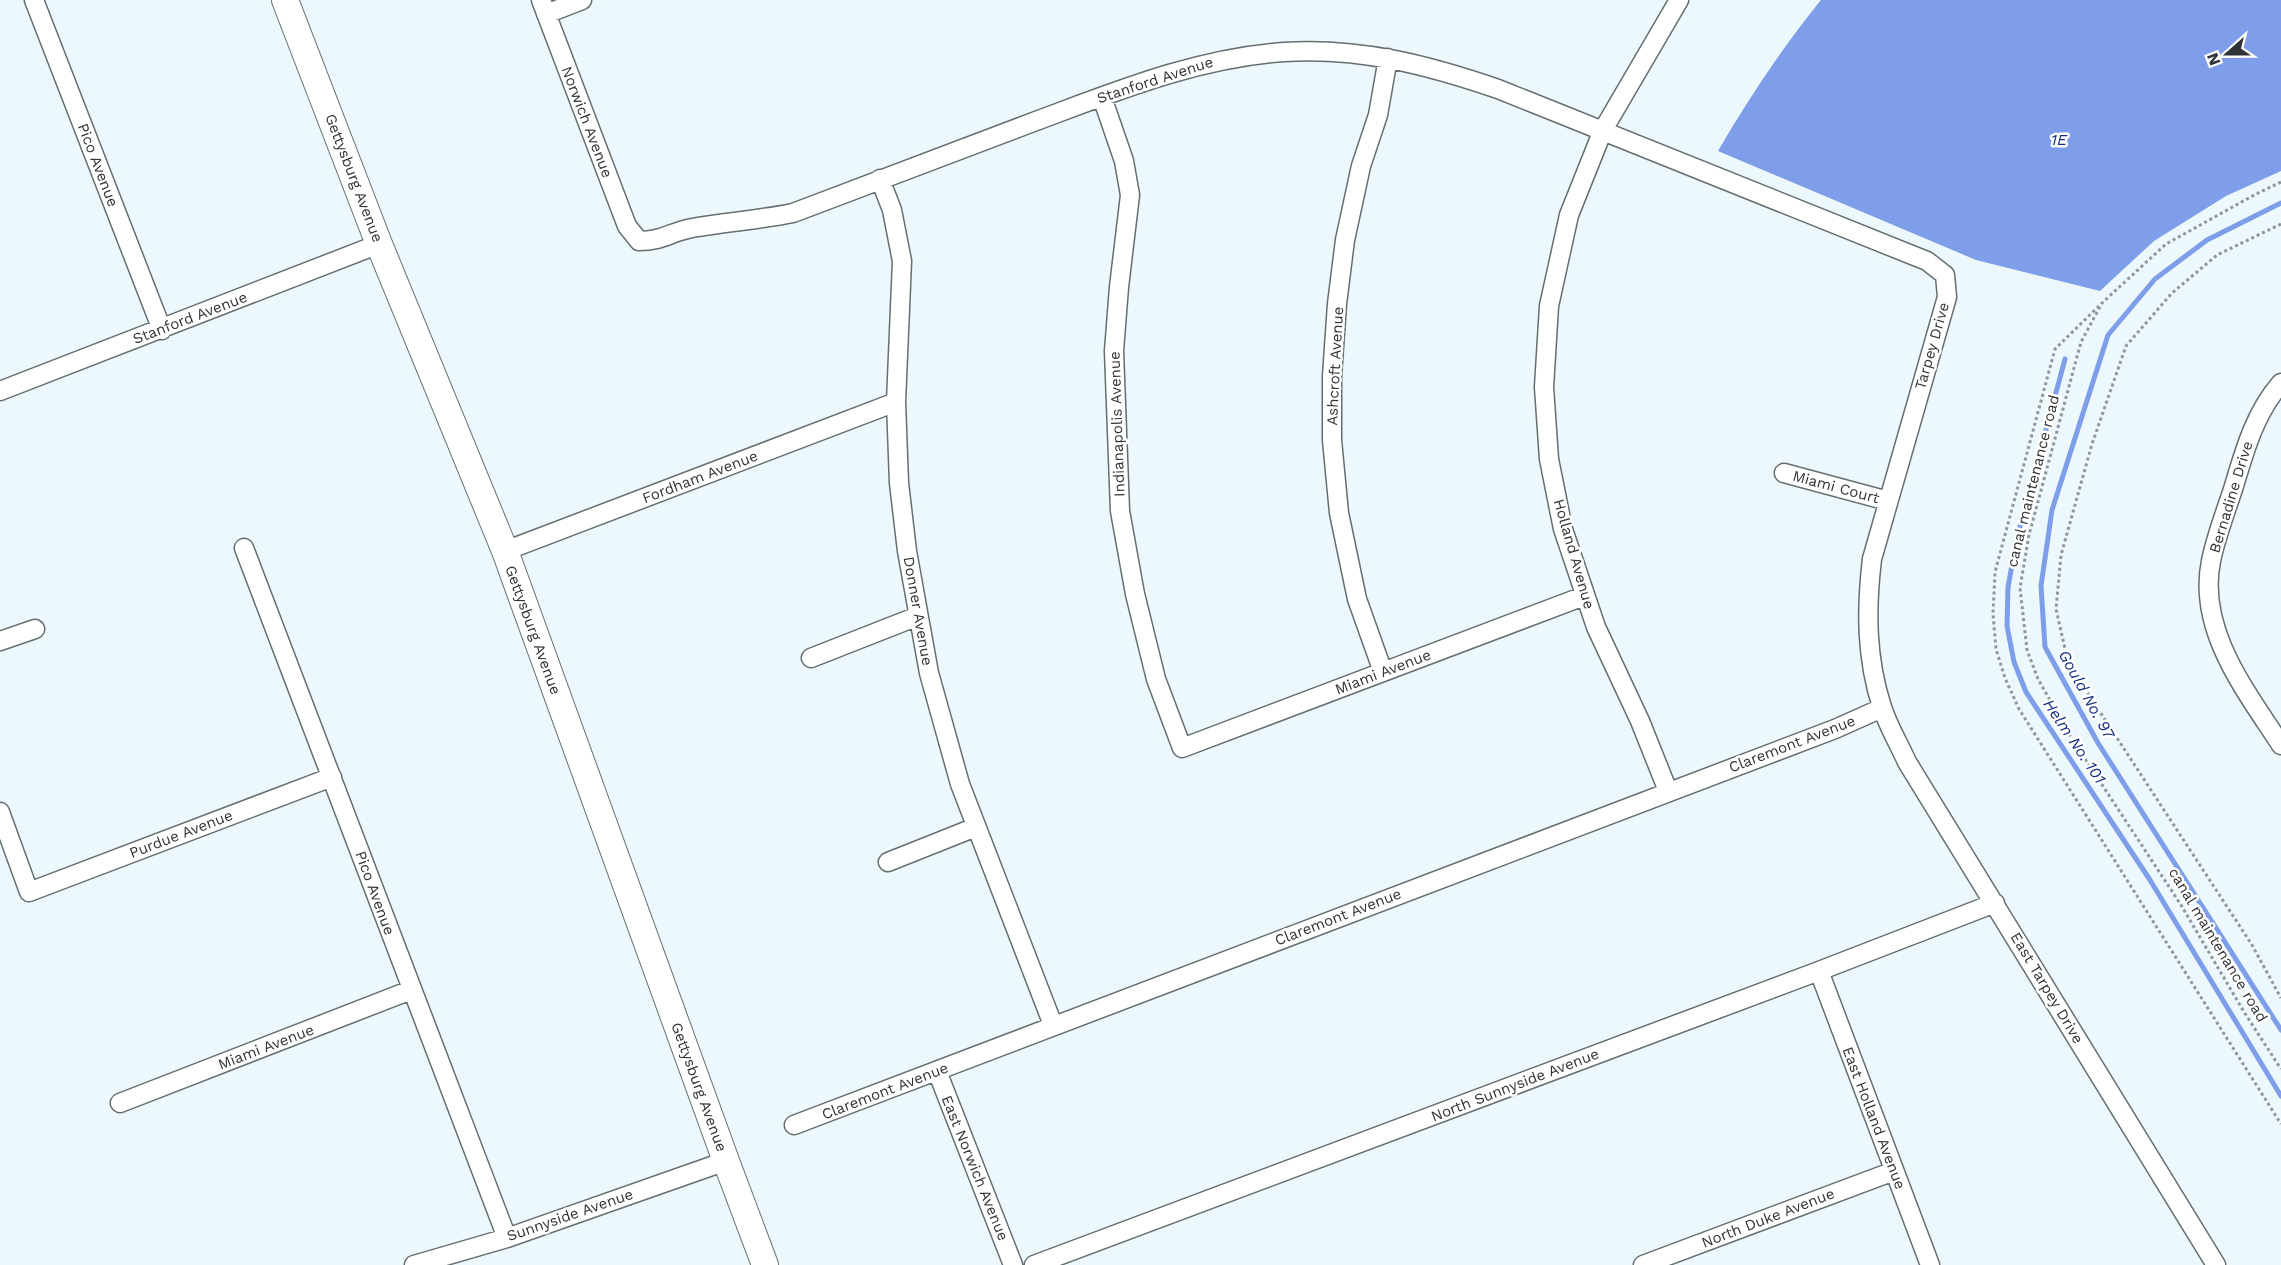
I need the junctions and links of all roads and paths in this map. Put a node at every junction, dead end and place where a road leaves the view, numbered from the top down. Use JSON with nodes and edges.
{"nodes":[{"id":1,"x":34,"y":0,"type":"edge"},
{"id":2,"x":285,"y":0,"type":"edge"},
{"id":3,"x":582,"y":0,"type":"edge"},
{"id":4,"x":1679,"y":0,"type":"edge"},
{"id":5,"x":543,"y":7,"type":"edge"},
{"id":6,"x":1388,"y":58,"type":"junction"},
{"id":7,"x":1102,"y":97,"type":"junction"},
{"id":8,"x":1603,"y":130,"type":"junction"},
{"id":9,"x":880,"y":179,"type":"junction"},
{"id":10,"x":2281,"y":182,"type":"edge"},
{"id":11,"x":2281,"y":224,"type":"edge"},
{"id":12,"x":639,"y":241,"type":"joint"},
{"id":13,"x":379,"y":244,"type":"junction"},
{"id":14,"x":2102,"y":303,"type":"junction"},
{"id":15,"x":162,"y":330,"type":"junction"},
{"id":16,"x":2280,"y":385,"type":"edge"},
{"id":17,"x":0,"y":391,"type":"edge"},
{"id":18,"x":896,"y":402,"type":"junction"},
{"id":19,"x":1785,"y":473,"type":"dead end"},
{"id":20,"x":1888,"y":501,"type":"junction"},
{"id":21,"x":244,"y":548,"type":"dead end"},
{"id":22,"x":505,"y":551,"type":"junction"},
{"id":23,"x":1584,"y":596,"type":"junction"},
{"id":24,"x":918,"y":616,"type":"junction"},
{"id":25,"x":34,"y":629,"type":"dead end"},
{"id":26,"x":0,"y":641,"type":"edge"},
{"id":27,"x":811,"y":658,"type":"dead end"},
{"id":28,"x":1383,"y":672,"type":"junction"},
{"id":29,"x":1882,"y":708,"type":"junction"},
{"id":30,"x":2281,"y":745,"type":"edge"},
{"id":31,"x":1182,"y":748,"type":"joint"},
{"id":32,"x":332,"y":777,"type":"junction"},
{"id":33,"x":1668,"y":791,"type":"junction"},
{"id":34,"x":0,"y":812,"type":"edge"},
{"id":35,"x":976,"y":827,"type":"junction"},
{"id":36,"x":888,"y":862,"type":"dead end"},
{"id":37,"x":1995,"y":903,"type":"junction"},
{"id":38,"x":1819,"y":971,"type":"junction"},
{"id":39,"x":411,"y":990,"type":"junction"},
{"id":40,"x":2281,"y":998,"type":"edge"},
{"id":41,"x":1053,"y":1025,"type":"junction"},
{"id":42,"x":2281,"y":1069,"type":"edge"},
{"id":43,"x":937,"y":1071,"type":"junction"},
{"id":44,"x":120,"y":1103,"type":"dead end"},
{"id":45,"x":2281,"y":1124,"type":"edge"},
{"id":46,"x":794,"y":1125,"type":"dead end"},
{"id":47,"x":726,"y":1161,"type":"junction"},
{"id":48,"x":1894,"y":1171,"type":"junction"},
{"id":49,"x":507,"y":1238,"type":"junction"},
{"id":50,"x":414,"y":1265,"type":"edge"},
{"id":51,"x":765,"y":1265,"type":"edge"},
{"id":52,"x":1013,"y":1265,"type":"edge"},
{"id":53,"x":1034,"y":1265,"type":"edge"},
{"id":54,"x":1643,"y":1265,"type":"edge"},
{"id":55,"x":1930,"y":1265,"type":"edge"},
{"id":56,"x":2216,"y":1265,"type":"edge"}],
"edges":[{"from":1,"to":15,"type":"street","name":"Pico Avenue"},
{"from":2,"to":13,"type":"street","name":"Gettysburg Avenue"},
{"from":3,"to":5,"type":"street"},
{"from":4,"to":8,"type":"street"},
{"from":5,"to":12,"type":"street","name":"Norwich Avenue"},
{"from":6,"to":7,"type":"street","name":"Stanford Avenue"},
{"from":6,"to":8,"type":"street","name":"Stanford Avenue"},
{"from":6,"to":28,"type":"street","name":"Ashcroft Avenue"},
{"from":7,"to":9,"type":"street","name":"Stanford Avenue"},
{"from":7,"to":31,"type":"street","name":"Indianapolis Avenue"},
{"from":8,"to":20,"type":"street","name":"Tarpey Drive"},
{"from":8,"to":23,"type":"street","name":"Holland Avenue"},
{"from":9,"to":12,"type":"street","name":"Stanford Avenue"},
{"from":9,"to":18,"type":"street","name":"Donner Avenue"},
{"from":10,"to":14,"type":"path","name":"canal maintenance road"},
{"from":11,"to":40,"type":"path","name":"canal maintenance road"},
{"from":13,"to":15,"type":"street","name":"Stanford Avenue"},
{"from":13,"to":22,"type":"street","name":"Gettysburg Avenue"},
{"from":14,"to":42,"type":"path","name":"canal maintenance road"},
{"from":14,"to":45,"type":"path"},
{"from":15,"to":17,"type":"street","name":"Stanford Avenue"},
{"from":16,"to":30,"type":"street","name":"Bernadine Drive"},
{"from":18,"to":22,"type":"street","name":"Fordham Avenue"},
{"from":18,"to":24,"type":"street","name":"Donner Avenue"},
{"from":19,"to":20,"type":"street","name":"Miami Court"},
{"from":20,"to":29,"type":"street","name":"Tarpey Drive"},
{"from":21,"to":32,"type":"street","name":"Pico Avenue"},
{"from":22,"to":47,"type":"street","name":"Gettysburg Avenue"},
{"from":23,"to":28,"type":"street","name":"Miami Avenue"},
{"from":23,"to":33,"type":"street","name":"Holland Avenue"},
{"from":24,"to":27,"type":"street"},
{"from":24,"to":35,"type":"street","name":"Donner Avenue"},
{"from":25,"to":26,"type":"street"},
{"from":28,"to":31,"type":"street","name":"Miami Avenue"},
{"from":29,"to":33,"type":"street","name":"Claremont Avenue"},
{"from":29,"to":37,"type":"street","name":"East Tarpey Drive"},
{"from":32,"to":34,"type":"street","name":"Purdue Avenue"},
{"from":32,"to":39,"type":"street","name":"Pico Avenue"},
{"from":33,"to":41,"type":"street","name":"Claremont Avenue"},
{"from":35,"to":36,"type":"street"},
{"from":35,"to":41,"type":"street","name":"Donner Avenue"},
{"from":37,"to":38,"type":"street","name":"North Sunnyside Avenue"},
{"from":37,"to":56,"type":"street","name":"East Tarpey Drive"},
{"from":38,"to":48,"type":"street","name":"East Holland Avenue"},
{"from":38,"to":53,"type":"street","name":"North Sunnyside Avenue"},
{"from":39,"to":44,"type":"street","name":"Miami Avenue"},
{"from":39,"to":49,"type":"street","name":"Pico Avenue"},
{"from":41,"to":43,"type":"street","name":"Claremont Avenue"},
{"from":43,"to":46,"type":"street","name":"Claremont Avenue"},
{"from":43,"to":52,"type":"street","name":"East Norwich Avenue"},
{"from":47,"to":49,"type":"street","name":"Sunnyside Avenue"},
{"from":47,"to":51,"type":"street","name":"Gettysburg Avenue"},
{"from":48,"to":54,"type":"street","name":"North Duke Avenue"},
{"from":48,"to":55,"type":"street","name":"East Holland Avenue"},
{"from":49,"to":50,"type":"street","name":"Sunnyside Avenue"}]}
